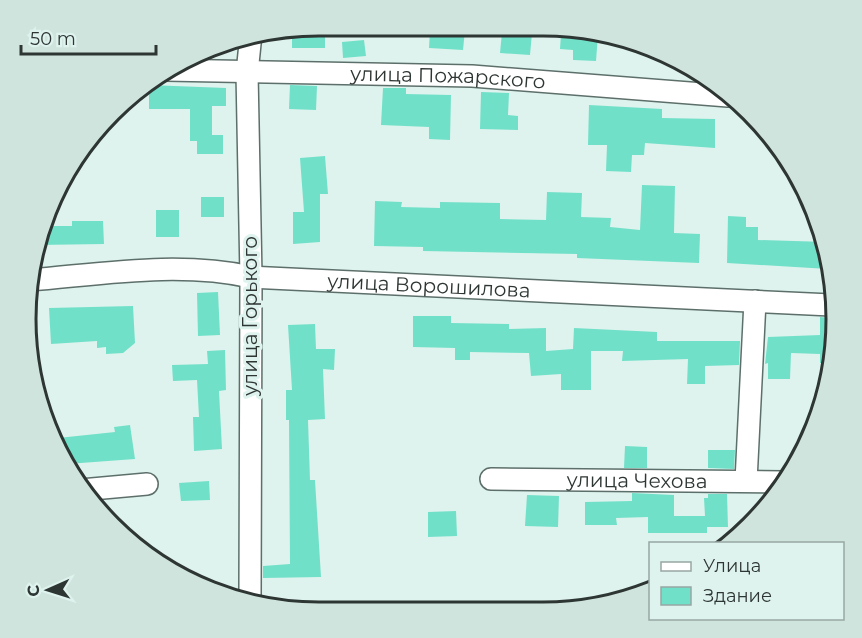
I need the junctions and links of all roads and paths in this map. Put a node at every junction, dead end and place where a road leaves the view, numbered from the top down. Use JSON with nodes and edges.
{"nodes":[{"id":1,"x":250,"y":45,"type":"edge"},
{"id":2,"x":183,"y":71,"type":"edge"},
{"id":3,"x":247,"y":73,"type":"junction"},
{"id":4,"x":716,"y":95,"type":"edge"},
{"id":5,"x":251,"y":277,"type":"junction"},
{"id":6,"x":38,"y":279,"type":"edge"},
{"id":7,"x":755,"y":301,"type":"junction"},
{"id":8,"x":825,"y":305,"type":"edge"},
{"id":9,"x":491,"y":479,"type":"dead end"},
{"id":10,"x":746,"y":481,"type":"junction"},
{"id":11,"x":774,"y":482,"type":"edge"},
{"id":12,"x":147,"y":484,"type":"dead end"},
{"id":13,"x":93,"y":489,"type":"edge"},
{"id":14,"x":250,"y":593,"type":"edge"}],
"edges":[{"from":1,"to":3,"type":"street","name":"улица Горького"},
{"from":2,"to":3,"type":"street","name":"улица Пожарского"},
{"from":3,"to":4,"type":"street","name":"улица Пожарского"},
{"from":3,"to":5,"type":"street","name":"улица Горького"},
{"from":5,"to":6,"type":"street","name":"улица Ворошилова"},
{"from":5,"to":7,"type":"street","name":"улица Ворошилова"},
{"from":5,"to":14,"type":"street","name":"улица Горького"},
{"from":7,"to":8,"type":"street","name":"улица Ворошилова"},
{"from":7,"to":10,"type":"street"},
{"from":9,"to":10,"type":"street","name":"улица Чехова"},
{"from":10,"to":11,"type":"street","name":"улица Чехова"},
{"from":12,"to":13,"type":"street"}]}
